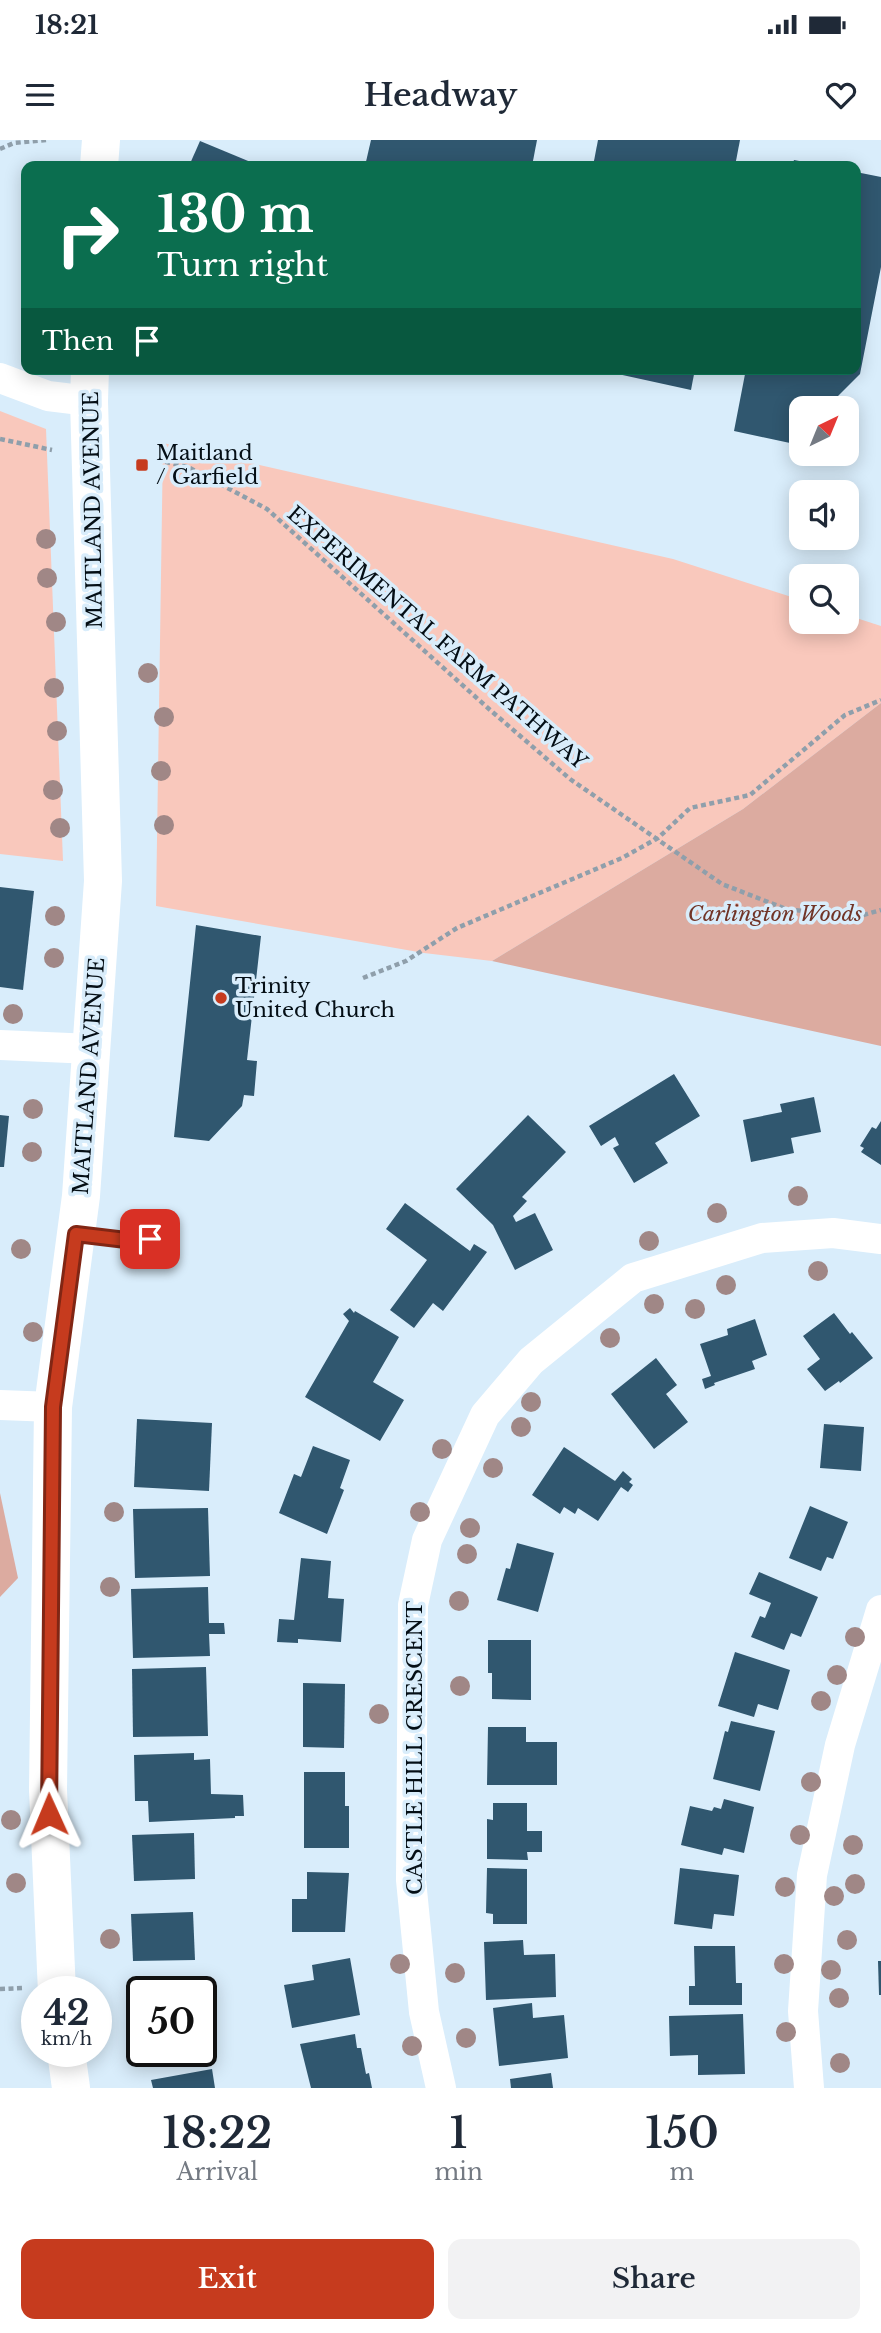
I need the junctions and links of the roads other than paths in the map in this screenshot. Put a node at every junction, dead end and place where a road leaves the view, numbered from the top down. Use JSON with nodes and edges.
{"nodes":[{"id":1,"x":101,"y":140,"type":"edge"},
{"id":2,"x":99,"y":161,"type":"edge"},
{"id":3,"x":0,"y":378,"type":"edge"},
{"id":4,"x":90,"y":385,"type":"edge"},
{"id":5,"x":0,"y":1045,"type":"edge"},
{"id":6,"x":92,"y":1049,"type":"junction"},
{"id":7,"x":76,"y":1234,"type":"junction"},
{"id":8,"x":150,"y":1239,"type":"dead end"},
{"id":9,"x":881,"y":1239,"type":"edge"},
{"id":10,"x":0,"y":1405,"type":"edge"},
{"id":11,"x":53,"y":1407,"type":"junction"},
{"id":12,"x":881,"y":1610,"type":"edge"},
{"id":13,"x":56,"y":1976,"type":"edge"},
{"id":14,"x":68,"y":2067,"type":"edge"},
{"id":15,"x":71,"y":2088,"type":"edge"},
{"id":16,"x":441,"y":2088,"type":"edge"},
{"id":17,"x":809,"y":2088,"type":"edge"}],
"edges":[{"from":1,"to":2,"type":"main road"},
{"from":3,"to":4,"type":"street"},
{"from":4,"to":6,"type":"main road","name":"MAITLAND AVENUE"},
{"from":5,"to":6,"type":"street"},
{"from":6,"to":7,"type":"main road","name":"MAITLAND AVENUE"},
{"from":7,"to":8,"type":"lane"},
{"from":7,"to":11,"type":"main road","name":"MAITLAND AVENUE"},
{"from":9,"to":16,"type":"street","name":"CASTLE HILL CRESCENT"},
{"from":10,"to":11,"type":"street"},
{"from":11,"to":13,"type":"main road","name":"MAITLAND AVENUE"},
{"from":12,"to":17,"type":"street"},
{"from":14,"to":15,"type":"main road"}]}
